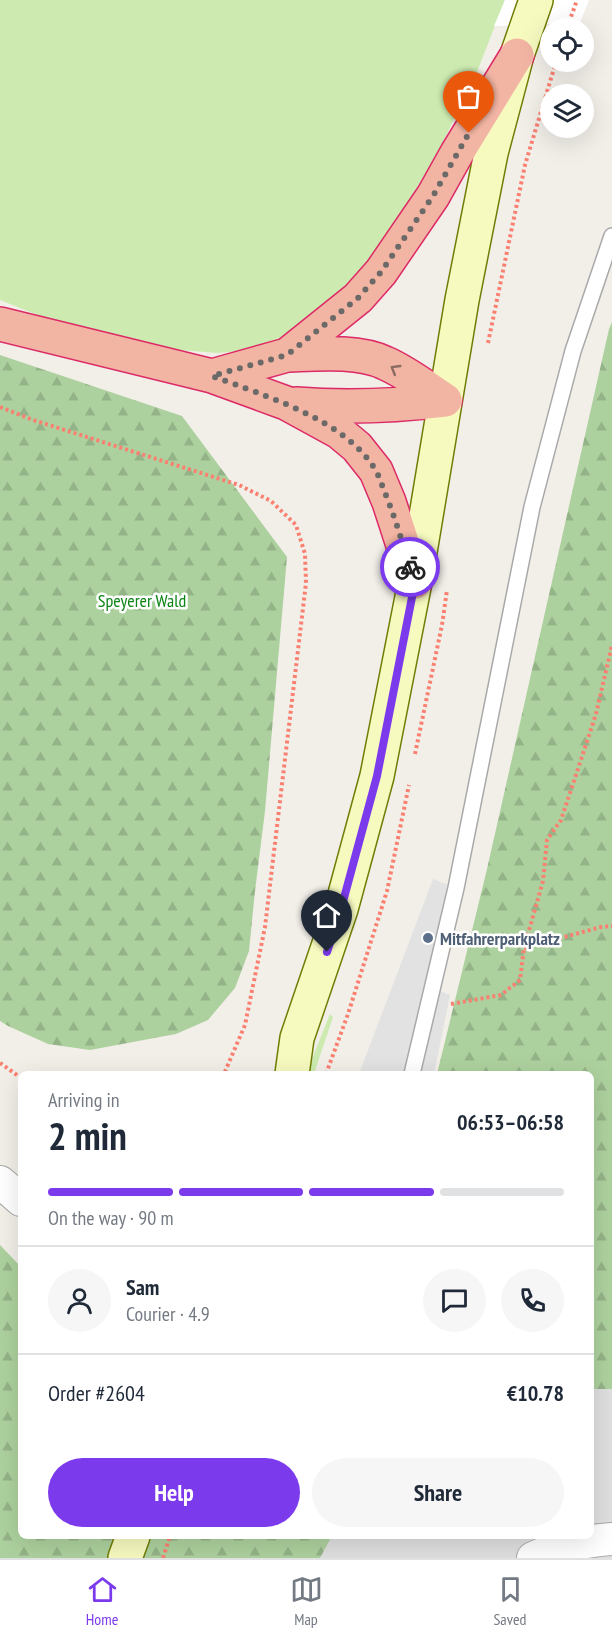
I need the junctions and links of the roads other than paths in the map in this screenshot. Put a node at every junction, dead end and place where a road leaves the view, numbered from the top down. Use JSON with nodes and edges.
{"nodes":[{"id":1,"x":526,"y":26,"type":"edge"},
{"id":2,"x":612,"y":236,"type":"edge"},
{"id":3,"x":0,"y":324,"type":"edge"},
{"id":4,"x":287,"y":355,"type":"junction"},
{"id":5,"x":212,"y":376,"type":"junction"},
{"id":6,"x":445,"y":400,"type":"junction"},
{"id":7,"x":286,"y":403,"type":"junction"},
{"id":8,"x":415,"y":582,"type":"junction"},
{"id":9,"x":297,"y":1038,"type":"junction"},
{"id":10,"x":270,"y":1071,"type":"edge"},
{"id":11,"x":292,"y":1071,"type":"edge"},
{"id":12,"x":413,"y":1071,"type":"edge"},
{"id":13,"x":0,"y":1169,"type":"edge"},
{"id":14,"x":18,"y":1175,"type":"edge"},
{"id":15,"x":0,"y":1182,"type":"edge"},
{"id":16,"x":18,"y":1197,"type":"edge"},
{"id":17,"x":125,"y":1539,"type":"edge"},
{"id":18,"x":132,"y":1539,"type":"edge"},
{"id":19,"x":612,"y":1539,"type":"edge"},
{"id":20,"x":122,"y":1558,"type":"edge"},
{"id":21,"x":533,"y":1558,"type":"edge"}],
"edges":[{"from":1,"to":4,"type":"highway"},
{"from":1,"to":6,"type":"main road"},
{"from":2,"to":12,"type":"lane"},
{"from":3,"to":5,"type":"highway"},
{"from":4,"to":5,"type":"highway"},
{"from":6,"to":4,"type":"highway","one_way":true},
{"from":5,"to":7,"type":"highway"},
{"from":6,"to":7,"type":"highway"},
{"from":6,"to":8,"type":"main road"},
{"from":7,"to":8,"type":"highway"},
{"from":8,"to":9,"type":"main road"},
{"from":9,"to":10,"type":"main road"},
{"from":9,"to":11,"type":"main road"},
{"from":13,"to":14,"type":"street"},
{"from":15,"to":16,"type":"street"},
{"from":17,"to":20,"type":"main road"},
{"from":18,"to":20,"type":"main road"},
{"from":19,"to":21,"type":"street"}]}
